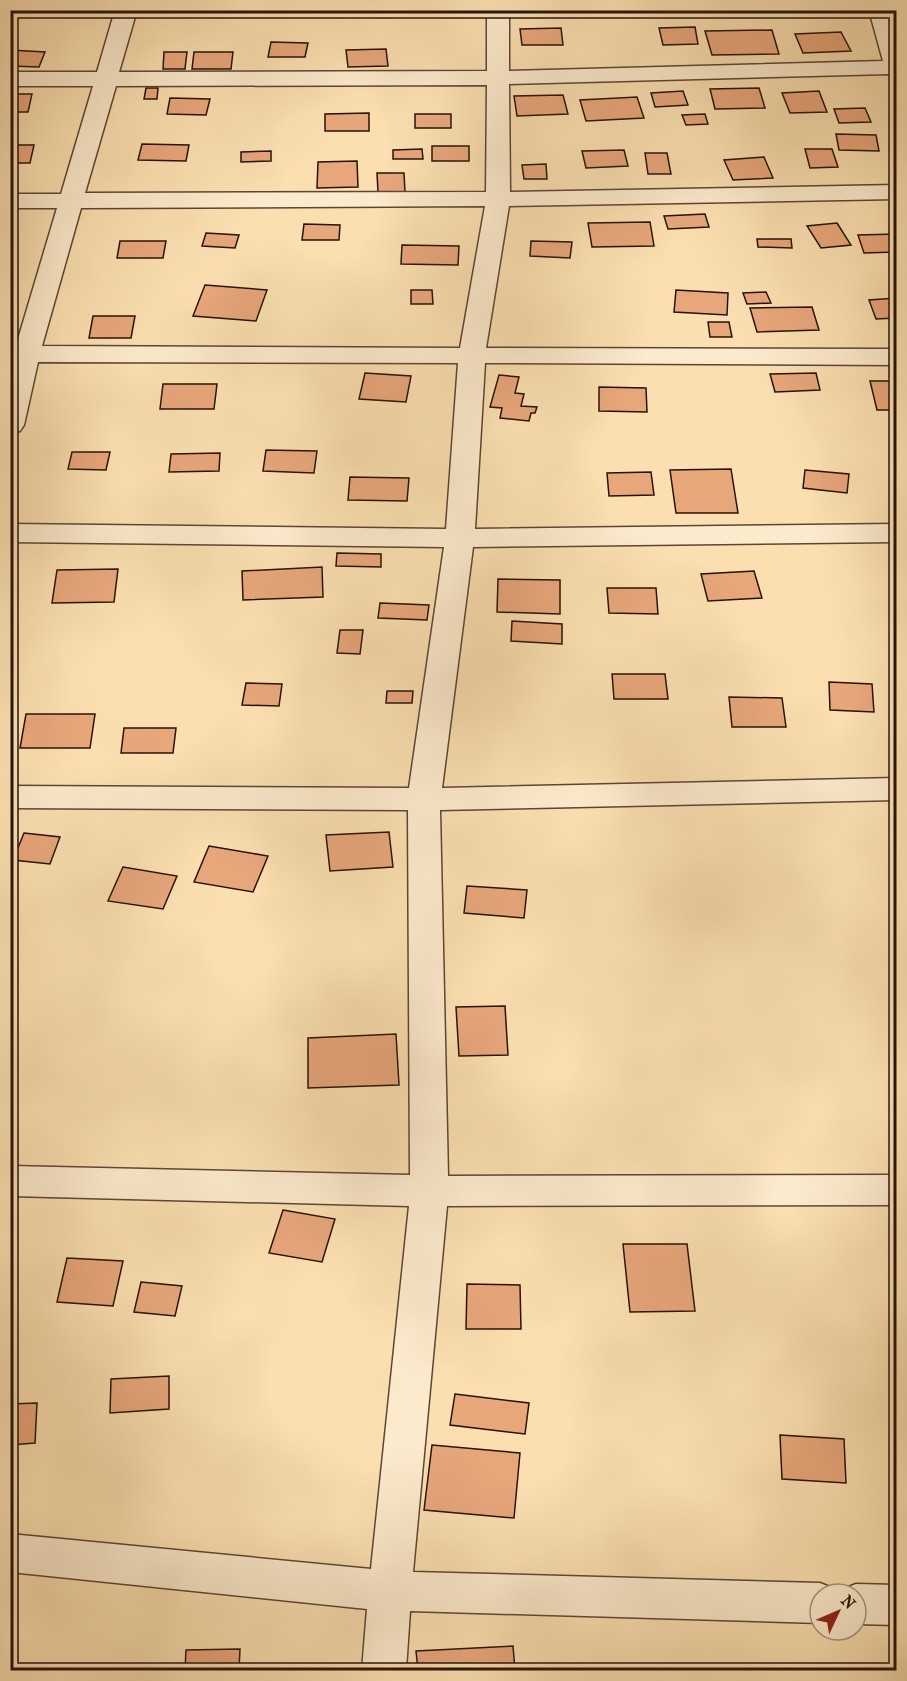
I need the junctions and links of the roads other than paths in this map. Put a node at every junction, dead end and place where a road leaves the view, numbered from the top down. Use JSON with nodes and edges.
{"nodes":[{"id":1,"x":126,"y":10,"type":"edge"},
{"id":2,"x":498,"y":10,"type":"edge"},
{"id":3,"x":880,"y":10,"type":"edge"},
{"id":4,"x":896,"y":68,"type":"edge"},
{"id":5,"x":106,"y":78,"type":"junction"},
{"id":6,"x":497,"y":78,"type":"junction"},
{"id":7,"x":10,"y":79,"type":"edge"},
{"id":8,"x":897,"y":192,"type":"edge"},
{"id":9,"x":498,"y":199,"type":"junction"},
{"id":10,"x":72,"y":200,"type":"junction"},
{"id":11,"x":10,"y":201,"type":"edge"},
{"id":12,"x":19,"y":354,"type":"edge"},
{"id":13,"x":472,"y":355,"type":"junction"},
{"id":14,"x":897,"y":357,"type":"edge"},
{"id":15,"x":10,"y":425,"type":"edge"},
{"id":16,"x":10,"y":533,"type":"edge"},
{"id":17,"x":897,"y":533,"type":"edge"},
{"id":18,"x":460,"y":538,"type":"junction"},
{"id":19,"x":897,"y":789,"type":"edge"},
{"id":20,"x":10,"y":797,"type":"edge"},
{"id":21,"x":424,"y":799,"type":"junction"},
{"id":22,"x":10,"y":1181,"type":"edge"},
{"id":23,"x":897,"y":1190,"type":"edge"},
{"id":24,"x":429,"y":1191,"type":"junction"},
{"id":25,"x":10,"y":1553,"type":"edge"},
{"id":26,"x":390,"y":1591,"type":"junction"},
{"id":27,"x":808,"y":1603,"type":"edge"},
{"id":28,"x":868,"y":1604,"type":"edge"},
{"id":29,"x":897,"y":1605,"type":"edge"},
{"id":30,"x":384,"y":1671,"type":"edge"}],
"edges":[{"from":1,"to":5,"type":"street"},
{"from":2,"to":6,"type":"street"},
{"from":3,"to":4,"type":"street"},
{"from":4,"to":6,"type":"street"},
{"from":5,"to":6,"type":"street"},
{"from":5,"to":7,"type":"street"},
{"from":5,"to":10,"type":"street"},
{"from":6,"to":9,"type":"street"},
{"from":8,"to":9,"type":"street"},
{"from":9,"to":10,"type":"street"},
{"from":9,"to":13,"type":"street"},
{"from":10,"to":11,"type":"street"},
{"from":10,"to":12,"type":"street"},
{"from":12,"to":13,"type":"street"},
{"from":12,"to":15,"type":"street"},
{"from":13,"to":14,"type":"street"},
{"from":13,"to":18,"type":"street"},
{"from":16,"to":18,"type":"street"},
{"from":17,"to":18,"type":"street"},
{"from":18,"to":21,"type":"street"},
{"from":19,"to":21,"type":"street"},
{"from":20,"to":21,"type":"street"},
{"from":21,"to":24,"type":"street"},
{"from":22,"to":24,"type":"street"},
{"from":23,"to":24,"type":"street"},
{"from":24,"to":26,"type":"street"},
{"from":25,"to":26,"type":"street"},
{"from":26,"to":27,"type":"street"},
{"from":26,"to":30,"type":"street"},
{"from":28,"to":29,"type":"street"}]}
